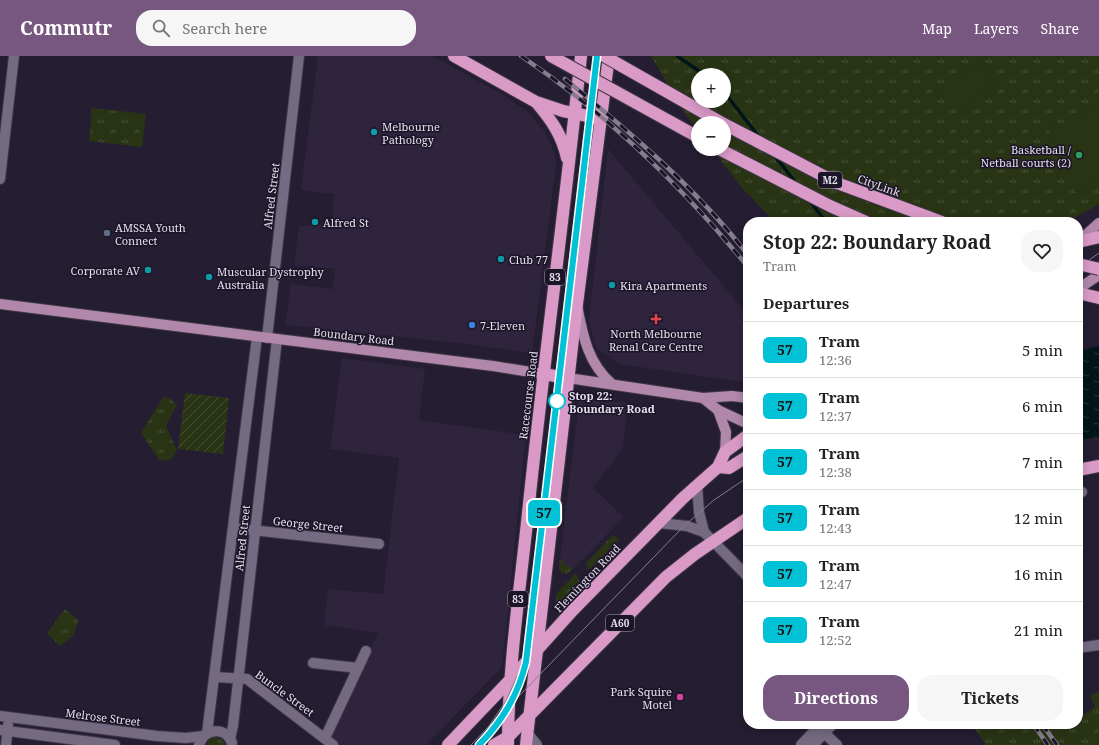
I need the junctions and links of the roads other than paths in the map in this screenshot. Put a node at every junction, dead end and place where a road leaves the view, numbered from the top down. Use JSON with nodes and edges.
{"nodes":[{"id":1,"x":14,"y":56,"type":"edge"},
{"id":2,"x":299,"y":56,"type":"edge"},
{"id":3,"x":454,"y":56,"type":"edge"},
{"id":4,"x":551,"y":56,"type":"edge"},
{"id":5,"x":581,"y":56,"type":"edge"},
{"id":6,"x":604,"y":56,"type":"edge"},
{"id":7,"x":609,"y":56,"type":"edge"},
{"id":8,"x":532,"y":100,"type":"junction"},
{"id":9,"x":575,"y":114,"type":"junction"},
{"id":10,"x":709,"y":116,"type":"edge"},
{"id":11,"x":602,"y":119,"type":"junction"},
{"id":12,"x":731,"y":128,"type":"edge"},
{"id":13,"x":691,"y":133,"type":"edge"},
{"id":14,"x":731,"y":155,"type":"edge"},
{"id":15,"x":569,"y":167,"type":"junction"},
{"id":16,"x":0,"y":179,"type":"edge"},
{"id":17,"x":855,"y":217,"type":"edge"},
{"id":18,"x":928,"y":217,"type":"edge"},
{"id":19,"x":1099,"y":223,"type":"edge"},
{"id":20,"x":1083,"y":237,"type":"edge"},
{"id":21,"x":1099,"y":237,"type":"edge"},
{"id":22,"x":1083,"y":241,"type":"edge"},
{"id":23,"x":1083,"y":265,"type":"edge"},
{"id":24,"x":1099,"y":268,"type":"edge"},
{"id":25,"x":1099,"y":275,"type":"edge"},
{"id":26,"x":1083,"y":286,"type":"edge"},
{"id":27,"x":1083,"y":294,"type":"edge"},
{"id":28,"x":1099,"y":298,"type":"edge"},
{"id":29,"x":0,"y":304,"type":"edge"},
{"id":30,"x":577,"y":304,"type":"junction"},
{"id":31,"x":267,"y":338,"type":"junction"},
{"id":32,"x":543,"y":374,"type":"junction"},
{"id":33,"x":568,"y":378,"type":"junction"},
{"id":34,"x":610,"y":383,"type":"junction"},
{"id":35,"x":743,"y":397,"type":"edge"},
{"id":36,"x":703,"y":398,"type":"junction"},
{"id":37,"x":718,"y":410,"type":"junction"},
{"id":38,"x":743,"y":422,"type":"edge"},
{"id":39,"x":743,"y":439,"type":"edge"},
{"id":40,"x":725,"y":452,"type":"junction"},
{"id":41,"x":743,"y":459,"type":"edge"},
{"id":42,"x":1099,"y":466,"type":"edge"},
{"id":43,"x":718,"y":467,"type":"junction"},
{"id":44,"x":1083,"y":469,"type":"edge"},
{"id":45,"x":697,"y":485,"type":"junction"},
{"id":46,"x":743,"y":521,"type":"edge"},
{"id":47,"x":659,"y":523,"type":"junction"},
{"id":48,"x":234,"y":528,"type":"junction"},
{"id":49,"x":255,"y":530,"type":"junction"},
{"id":50,"x":704,"y":532,"type":"junction"},
{"id":51,"x":713,"y":541,"type":"junction"},
{"id":52,"x":379,"y":544,"type":"dead end"},
{"id":53,"x":743,"y":572,"type":"edge"},
{"id":54,"x":1099,"y":645,"type":"edge"},
{"id":55,"x":1083,"y":647,"type":"edge"},
{"id":56,"x":538,"y":648,"type":"junction"},
{"id":57,"x":366,"y":651,"type":"dead end"},
{"id":58,"x":313,"y":663,"type":"dead end"},
{"id":59,"x":358,"y":668,"type":"junction"},
{"id":60,"x":216,"y":677,"type":"junction"},
{"id":61,"x":239,"y":678,"type":"junction"},
{"id":62,"x":511,"y":679,"type":"junction"},
{"id":63,"x":530,"y":714,"type":"junction"},
{"id":64,"x":4,"y":717,"type":"edge"},
{"id":65,"x":820,"y":729,"type":"edge"},
{"id":66,"x":821,"y":729,"type":"edge"},
{"id":67,"x":822,"y":729,"type":"edge"},
{"id":68,"x":4,"y":730,"type":"edge"},
{"id":69,"x":203,"y":738,"type":"edge"},
{"id":70,"x":325,"y":738,"type":"junction"},
{"id":71,"x":527,"y":740,"type":"edge"},
{"id":72,"x":157,"y":741,"type":"edge"},
{"id":73,"x":506,"y":741,"type":"edge"},
{"id":74,"x":233,"y":743,"type":"edge"},
{"id":75,"x":6,"y":745,"type":"edge"},
{"id":76,"x":115,"y":745,"type":"edge"},
{"id":77,"x":333,"y":745,"type":"edge"},
{"id":78,"x":448,"y":745,"type":"edge"},
{"id":79,"x":494,"y":745,"type":"edge"},
{"id":80,"x":538,"y":745,"type":"edge"},
{"id":81,"x":801,"y":745,"type":"edge"},
{"id":82,"x":813,"y":745,"type":"edge"},
{"id":83,"x":837,"y":745,"type":"edge"}],
"edges":[{"from":1,"to":16,"type":"street"},
{"from":2,"to":31,"type":"street","name":"Alfred Street"},
{"from":3,"to":8,"type":"highway"},
{"from":4,"to":13,"type":"highway","bridge":true},
{"from":5,"to":9,"type":"highway","name":"Racecourse Road","number":"83"},
{"from":6,"to":10,"type":"highway","name":"CityLink","number":"M2","bridge":true},
{"from":7,"to":11,"type":"highway","number":"83"},
{"from":8,"to":9,"type":"highway"},
{"from":8,"to":15,"type":"highway"},
{"from":9,"to":11,"type":"highway"},
{"from":9,"to":15,"type":"highway","name":"Racecourse Road","number":"83"},
{"from":11,"to":30,"type":"highway","number":"83"},
{"from":12,"to":18,"type":"highway","name":"CityLink","number":"M2"},
{"from":14,"to":17,"type":"highway","number":"M2"},
{"from":15,"to":32,"type":"highway","name":"Racecourse Road","number":"83"},
{"from":19,"to":20,"type":"main road"},
{"from":21,"to":22,"type":"highway"},
{"from":23,"to":24,"type":"highway","bridge":true},
{"from":25,"to":26,"type":"main road"},
{"from":27,"to":28,"type":"highway"},
{"from":29,"to":31,"type":"main road","name":"Boundary Road"},
{"from":30,"to":33,"type":"highway","number":"83"},
{"from":30,"to":34,"type":"main road"},
{"from":31,"to":32,"type":"main road","name":"Boundary Road"},
{"from":31,"to":48,"type":"street","name":"Alfred Street"},
{"from":31,"to":49,"type":"street","name":"Alfred Street"},
{"from":32,"to":33,"type":"highway","name":"Boundary Road"},
{"from":32,"to":62,"type":"highway","name":"Racecourse Road","number":"83"},
{"from":33,"to":34,"type":"main road","name":"Boundary Road"},
{"from":33,"to":56,"type":"highway","number":"83"},
{"from":34,"to":36,"type":"main road","name":"Boundary Road"},
{"from":35,"to":36,"type":"main road","name":"Boundary Road"},
{"from":36,"to":37,"type":"main road","name":"Boundary Road"},
{"from":37,"to":38,"type":"main road","name":"Boundary Road"},
{"from":37,"to":40,"type":"main road"},
{"from":39,"to":40,"type":"highway","name":"Flemington Road"},
{"from":40,"to":43,"type":"highway","name":"Flemington Road"},
{"from":41,"to":43,"type":"highway"},
{"from":42,"to":44,"type":"highway"},
{"from":43,"to":45,"type":"highway","name":"Flemington Road"},
{"from":45,"to":47,"type":"highway","name":"Flemington Road"},
{"from":45,"to":50,"type":"street"},
{"from":46,"to":51,"type":"highway","number":"A60"},
{"from":47,"to":50,"type":"street"},
{"from":47,"to":56,"type":"highway","name":"Flemington Road"},
{"from":48,"to":49,"type":"street","name":"George Street"},
{"from":48,"to":60,"type":"street","name":"Alfred Street"},
{"from":49,"to":52,"type":"street","name":"George Street"},
{"from":49,"to":61,"type":"street","name":"Alfred Street"},
{"from":50,"to":51,"type":"street"},
{"from":51,"to":53,"type":"street"},
{"from":51,"to":63,"type":"highway","number":"A60"},
{"from":54,"to":55,"type":"street"},
{"from":56,"to":62,"type":"highway","name":"Flemington Road"},
{"from":56,"to":63,"type":"highway","number":"83"},
{"from":57,"to":59,"type":"street"},
{"from":58,"to":59,"type":"street"},
{"from":59,"to":70,"type":"street"},
{"from":60,"to":61,"type":"street","name":"Buncle Street"},
{"from":60,"to":69,"type":"street","name":"Alfred Street"},
{"from":61,"to":70,"type":"street","name":"Buncle Street"},
{"from":61,"to":74,"type":"street","name":"Alfred Street"},
{"from":62,"to":73,"type":"highway","name":"Racecourse Road","number":"83"},
{"from":62,"to":78,"type":"highway","name":"Flemington Road"},
{"from":63,"to":71,"type":"highway","number":"83"},
{"from":63,"to":73,"type":"highway","number":"A60"},
{"from":64,"to":68,"type":"street"},
{"from":64,"to":72,"type":"street","name":"Melrose Street"},
{"from":65,"to":81,"type":"street"},
{"from":66,"to":82,"type":"street"},
{"from":67,"to":83,"type":"street"},
{"from":68,"to":75,"type":"street"},
{"from":68,"to":76,"type":"street"},
{"from":69,"to":72,"type":"street","name":"Melrose Street"},
{"from":69,"to":74,"type":"street","name":"Melrose Street"},
{"from":70,"to":77,"type":"street","name":"Buncle Street"},
{"from":71,"to":80,"type":"street"},
{"from":73,"to":79,"type":"highway","number":"A60"}]}
